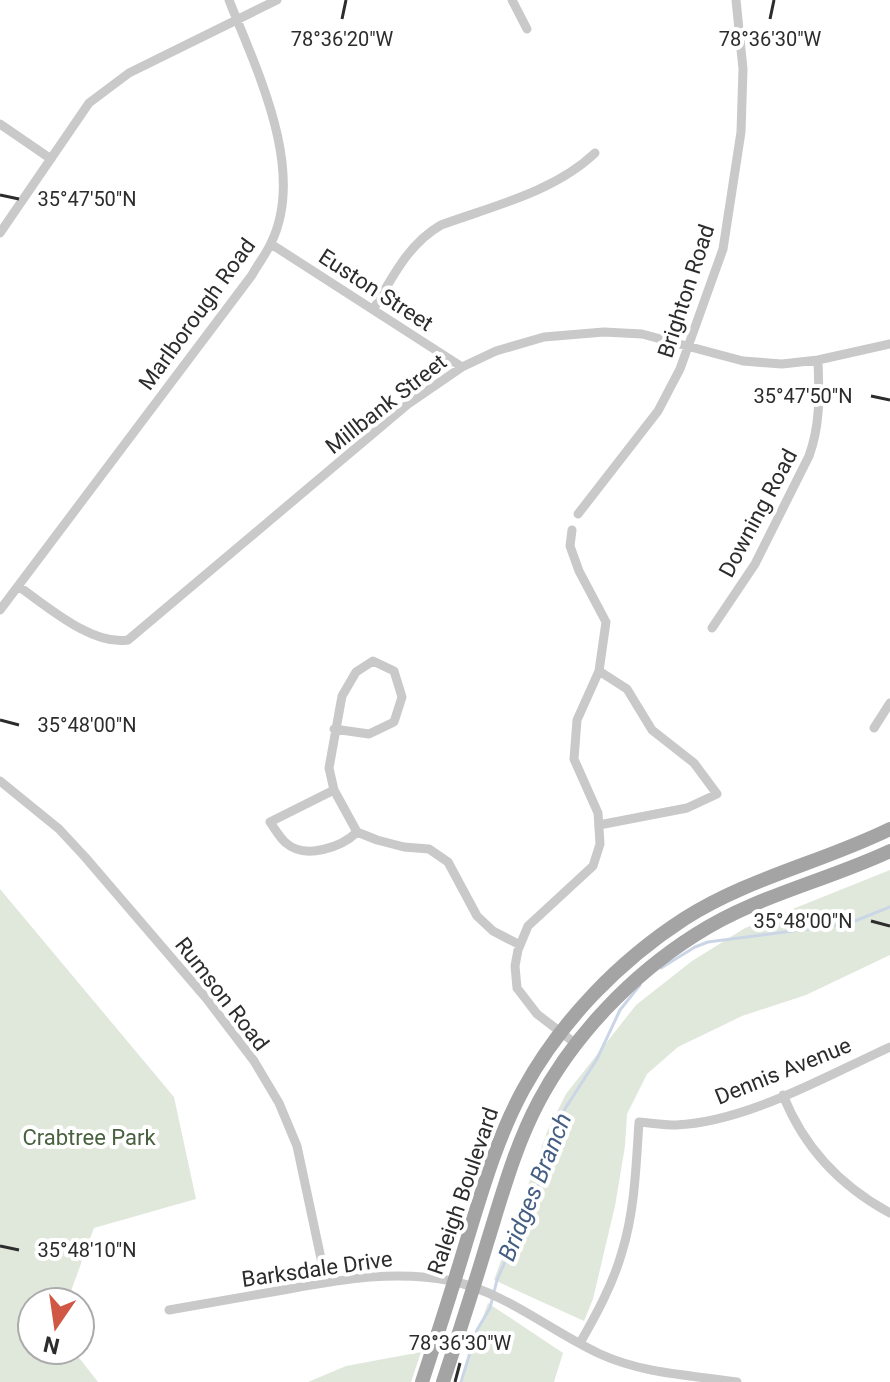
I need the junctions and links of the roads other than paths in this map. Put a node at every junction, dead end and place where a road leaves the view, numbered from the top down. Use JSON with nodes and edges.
{"nodes":[{"id":1,"x":229,"y":0,"type":"edge"},
{"id":2,"x":277,"y":0,"type":"edge"},
{"id":3,"x":512,"y":0,"type":"edge"},
{"id":4,"x":736,"y":0,"type":"edge"},
{"id":5,"x":237,"y":21,"type":"junction"},
{"id":6,"x":527,"y":29,"type":"dead end"},
{"id":7,"x":0,"y":124,"type":"edge"},
{"id":8,"x":595,"y":153,"type":"dead end"},
{"id":9,"x":51,"y":159,"type":"junction"},
{"id":10,"x":0,"y":233,"type":"edge"},
{"id":11,"x":271,"y":244,"type":"junction"},
{"id":12,"x":373,"y":310,"type":"junction"},
{"id":13,"x":890,"y":344,"type":"edge"},
{"id":14,"x":689,"y":347,"type":"junction"},
{"id":15,"x":818,"y":360,"type":"junction"},
{"id":16,"x":462,"y":367,"type":"junction"},
{"id":17,"x":578,"y":514,"type":"dead end"},
{"id":18,"x":572,"y":530,"type":"dead end"},
{"id":19,"x":18,"y":586,"type":"junction"},
{"id":20,"x":0,"y":610,"type":"edge"},
{"id":21,"x":712,"y":628,"type":"dead end"},
{"id":22,"x":599,"y":671,"type":"junction"},
{"id":23,"x":890,"y":703,"type":"edge"},
{"id":24,"x":874,"y":728,"type":"dead end"},
{"id":25,"x":334,"y":729,"type":"junction"},
{"id":26,"x":0,"y":781,"type":"edge"},
{"id":27,"x":334,"y":790,"type":"junction"},
{"id":28,"x":599,"y":825,"type":"junction"},
{"id":29,"x":890,"y":829,"type":"edge"},
{"id":30,"x":357,"y":832,"type":"junction"},
{"id":31,"x":890,"y":851,"type":"edge"},
{"id":32,"x":520,"y":945,"type":"junction"},
{"id":33,"x":561,"y":1033,"type":"junction"},
{"id":34,"x":576,"y":1044,"type":"junction"},
{"id":35,"x":890,"y":1047,"type":"edge"},
{"id":36,"x":783,"y":1095,"type":"junction"},
{"id":37,"x":890,"y":1213,"type":"edge"},
{"id":38,"x":326,"y":1282,"type":"junction"},
{"id":39,"x":455,"y":1282,"type":"junction"},
{"id":40,"x":473,"y":1288,"type":"junction"},
{"id":41,"x":169,"y":1310,"type":"dead end"},
{"id":42,"x":580,"y":1343,"type":"junction"},
{"id":43,"x":422,"y":1382,"type":"edge"},
{"id":44,"x":443,"y":1382,"type":"edge"},
{"id":45,"x":737,"y":1382,"type":"edge"}],
"edges":[{"from":1,"to":5,"type":"street","name":"Marlborough Road"},
{"from":2,"to":5,"type":"street"},
{"from":3,"to":6,"type":"street"},
{"from":4,"to":14,"type":"street","name":"Brighton Road"},
{"from":5,"to":9,"type":"street"},
{"from":5,"to":11,"type":"street","name":"Marlborough Road"},
{"from":7,"to":9,"type":"street"},
{"from":8,"to":12,"type":"street"},
{"from":9,"to":10,"type":"street"},
{"from":11,"to":12,"type":"street","name":"Euston Street"},
{"from":11,"to":19,"type":"street","name":"Marlborough Road"},
{"from":12,"to":16,"type":"street","name":"Euston Street"},
{"from":13,"to":15,"type":"street","name":"Millbank Street"},
{"from":14,"to":15,"type":"street","name":"Millbank Street"},
{"from":14,"to":16,"type":"street","name":"Millbank Street"},
{"from":14,"to":17,"type":"street","name":"Brighton Road"},
{"from":15,"to":21,"type":"street","name":"Downing Road"},
{"from":16,"to":19,"type":"street","name":"Millbank Street"},
{"from":18,"to":22,"type":"street"},
{"from":19,"to":20,"type":"street","name":"Marlborough Road"},
{"from":22,"to":28,"type":"street"},
{"from":22,"to":28,"type":"street"},
{"from":23,"to":24,"type":"street"},
{"from":25,"to":25,"type":"street"},
{"from":25,"to":27,"type":"street"},
{"from":26,"to":38,"type":"street","name":"Rumson Road"},
{"from":27,"to":30,"type":"street"},
{"from":27,"to":30,"type":"street"},
{"from":28,"to":32,"type":"street"},
{"from":29,"to":33,"type":"main road","name":"Raleigh Boulevard"},
{"from":30,"to":32,"type":"street"},
{"from":31,"to":34,"type":"main road","name":"Raleigh Boulevard"},
{"from":32,"to":33,"type":"street"},
{"from":33,"to":34,"type":"street"},
{"from":33,"to":39,"type":"main road","name":"Raleigh Boulevard"},
{"from":34,"to":40,"type":"main road","name":"Raleigh Boulevard"},
{"from":35,"to":36,"type":"street","name":"Dennis Avenue"},
{"from":36,"to":37,"type":"street"},
{"from":36,"to":42,"type":"street","name":"Dennis Avenue"},
{"from":38,"to":39,"type":"street","name":"Barksdale Drive"},
{"from":38,"to":41,"type":"street","name":"Barksdale Drive"},
{"from":39,"to":40,"type":"street","name":"Barksdale Drive"},
{"from":39,"to":43,"type":"main road","name":"Raleigh Boulevard"},
{"from":40,"to":42,"type":"street","name":"Barksdale Drive"},
{"from":40,"to":44,"type":"main road","name":"Raleigh Boulevard"},
{"from":42,"to":45,"type":"street","name":"Barksdale Drive"}]}
